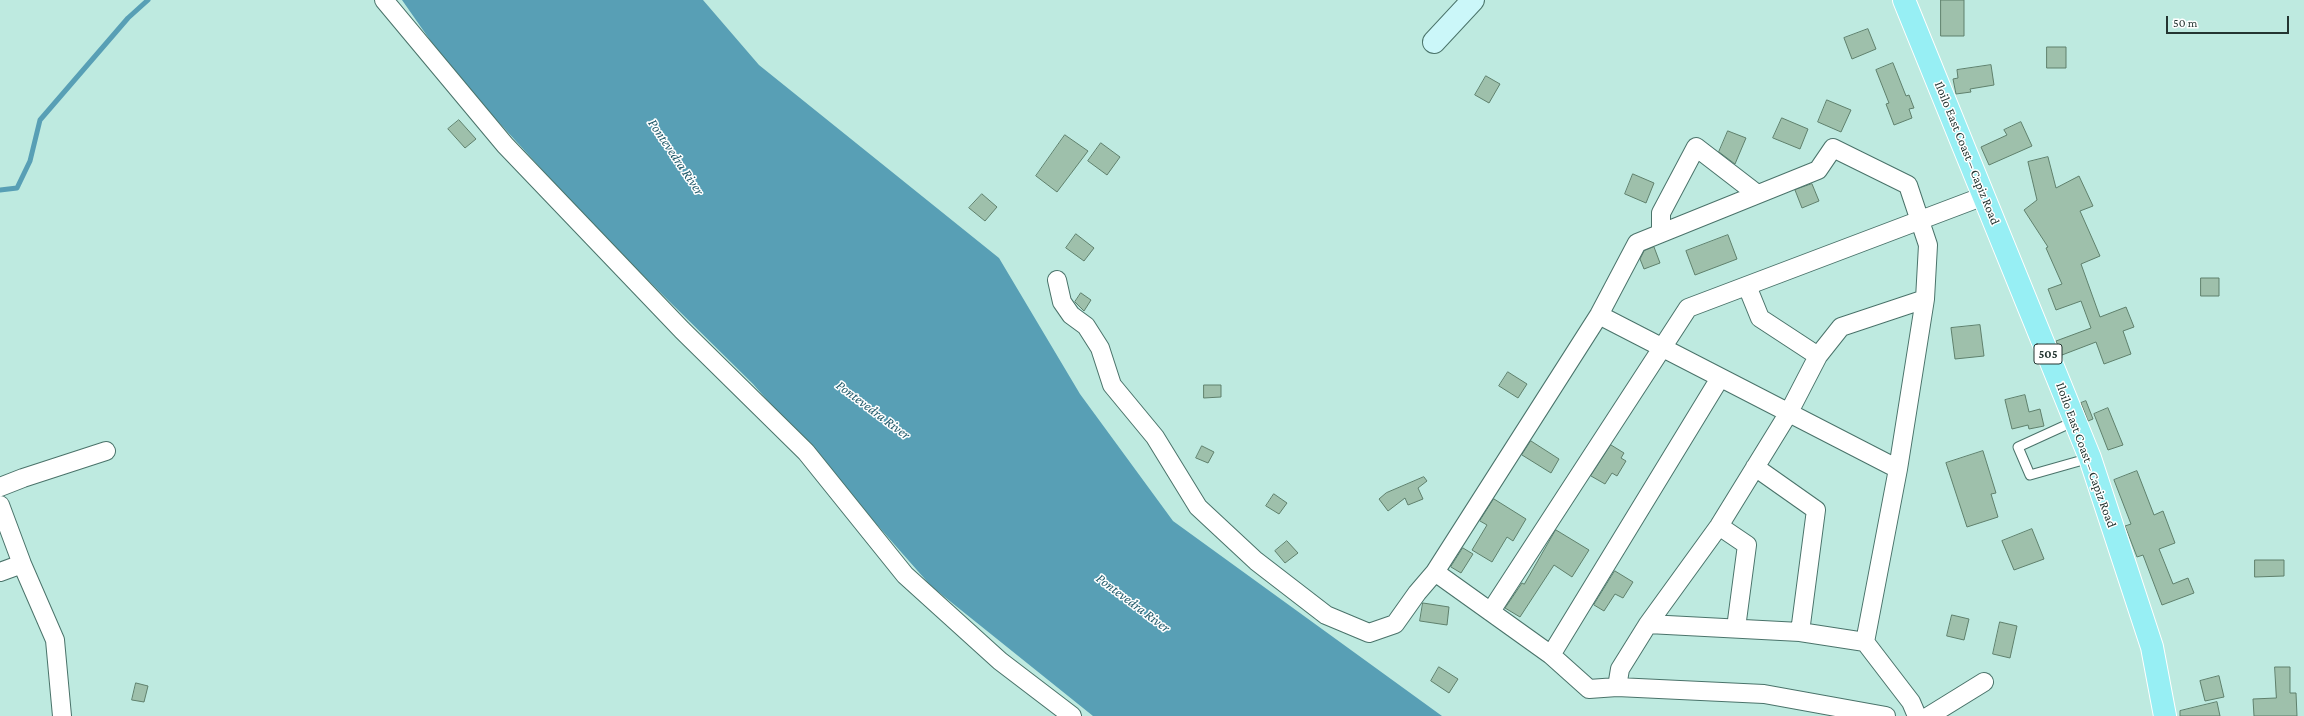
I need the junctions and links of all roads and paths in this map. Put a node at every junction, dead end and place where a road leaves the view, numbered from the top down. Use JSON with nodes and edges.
{"nodes":[{"id":1,"x":384,"y":0,"type":"edge"},
{"id":2,"x":1473,"y":0,"type":"edge"},
{"id":3,"x":1904,"y":0,"type":"edge"},
{"id":4,"x":1434,"y":42,"type":"dead end"},
{"id":5,"x":1757,"y":194,"type":"junction"},
{"id":6,"x":1984,"y":196,"type":"junction"},
{"id":7,"x":1920,"y":221,"type":"junction"},
{"id":8,"x":1661,"y":232,"type":"junction"},
{"id":9,"x":1057,"y":280,"type":"dead end"},
{"id":10,"x":1747,"y":286,"type":"junction"},
{"id":11,"x":1925,"y":299,"type":"junction"},
{"id":12,"x":1599,"y":314,"type":"junction"},
{"id":13,"x":1663,"y":348,"type":"junction"},
{"id":14,"x":1818,"y":356,"type":"junction"},
{"id":15,"x":1720,"y":378,"type":"junction"},
{"id":16,"x":1788,"y":414,"type":"junction"},
{"id":17,"x":2075,"y":421,"type":"junction"},
{"id":18,"x":106,"y":451,"type":"dead end"},
{"id":19,"x":2090,"y":458,"type":"junction"},
{"id":20,"x":1755,"y":467,"type":"junction"},
{"id":21,"x":1898,"y":469,"type":"junction"},
{"id":22,"x":0,"y":488,"type":"edge"},
{"id":23,"x":0,"y":505,"type":"edge"},
{"id":24,"x":1719,"y":526,"type":"junction"},
{"id":25,"x":22,"y":564,"type":"junction"},
{"id":26,"x":0,"y":572,"type":"edge"},
{"id":27,"x":1435,"y":572,"type":"junction"},
{"id":28,"x":1491,"y":611,"type":"junction"},
{"id":29,"x":1648,"y":624,"type":"junction"},
{"id":30,"x":1736,"y":628,"type":"junction"},
{"id":31,"x":1800,"y":632,"type":"junction"},
{"id":32,"x":1865,"y":642,"type":"junction"},
{"id":33,"x":1550,"y":655,"type":"junction"},
{"id":34,"x":1984,"y":682,"type":"dead end"},
{"id":35,"x":1617,"y":687,"type":"junction"},
{"id":36,"x":62,"y":716,"type":"edge"},
{"id":37,"x":1072,"y":716,"type":"edge"},
{"id":38,"x":1886,"y":716,"type":"edge"},
{"id":39,"x":1917,"y":716,"type":"edge"},
{"id":40,"x":1929,"y":716,"type":"edge"},
{"id":41,"x":2165,"y":716,"type":"edge"}],
"edges":[{"from":1,"to":37,"type":"street"},
{"from":2,"to":4,"type":"main road"},
{"from":3,"to":6,"type":"main road","name":"Iloilo East Coast – Capiz Road","number":"505"},
{"from":5,"to":7,"type":"street"},
{"from":5,"to":8,"type":"street"},
{"from":5,"to":8,"type":"street"},
{"from":6,"to":7,"type":"street"},
{"from":6,"to":17,"type":"main road","name":"Iloilo East Coast – Capiz Road","number":"505"},
{"from":7,"to":10,"type":"street"},
{"from":7,"to":11,"type":"street"},
{"from":8,"to":12,"type":"street"},
{"from":9,"to":27,"type":"street"},
{"from":10,"to":13,"type":"street"},
{"from":10,"to":14,"type":"street"},
{"from":11,"to":14,"type":"street"},
{"from":11,"to":21,"type":"street"},
{"from":12,"to":13,"type":"street"},
{"from":12,"to":27,"type":"street"},
{"from":13,"to":15,"type":"street"},
{"from":13,"to":28,"type":"street"},
{"from":14,"to":16,"type":"street"},
{"from":15,"to":16,"type":"street"},
{"from":15,"to":33,"type":"street"},
{"from":16,"to":20,"type":"street"},
{"from":16,"to":21,"type":"street"},
{"from":17,"to":19,"type":"main road","name":"Iloilo East Coast – Capiz Road","number":"505"},
{"from":17,"to":19,"type":"lane"},
{"from":18,"to":22,"type":"street"},
{"from":19,"to":41,"type":"main road","name":"Iloilo East Coast – Capiz Road","number":"505"},
{"from":20,"to":24,"type":"street"},
{"from":20,"to":31,"type":"street"},
{"from":21,"to":32,"type":"street"},
{"from":23,"to":25,"type":"street"},
{"from":24,"to":29,"type":"street"},
{"from":24,"to":30,"type":"street"},
{"from":25,"to":26,"type":"street"},
{"from":25,"to":36,"type":"street"},
{"from":27,"to":28,"type":"street"},
{"from":28,"to":33,"type":"street"},
{"from":29,"to":30,"type":"street"},
{"from":29,"to":35,"type":"street"},
{"from":30,"to":31,"type":"street"},
{"from":31,"to":32,"type":"street"},
{"from":32,"to":39,"type":"street"},
{"from":33,"to":35,"type":"street"},
{"from":34,"to":40,"type":"street"},
{"from":35,"to":38,"type":"street"}]}
